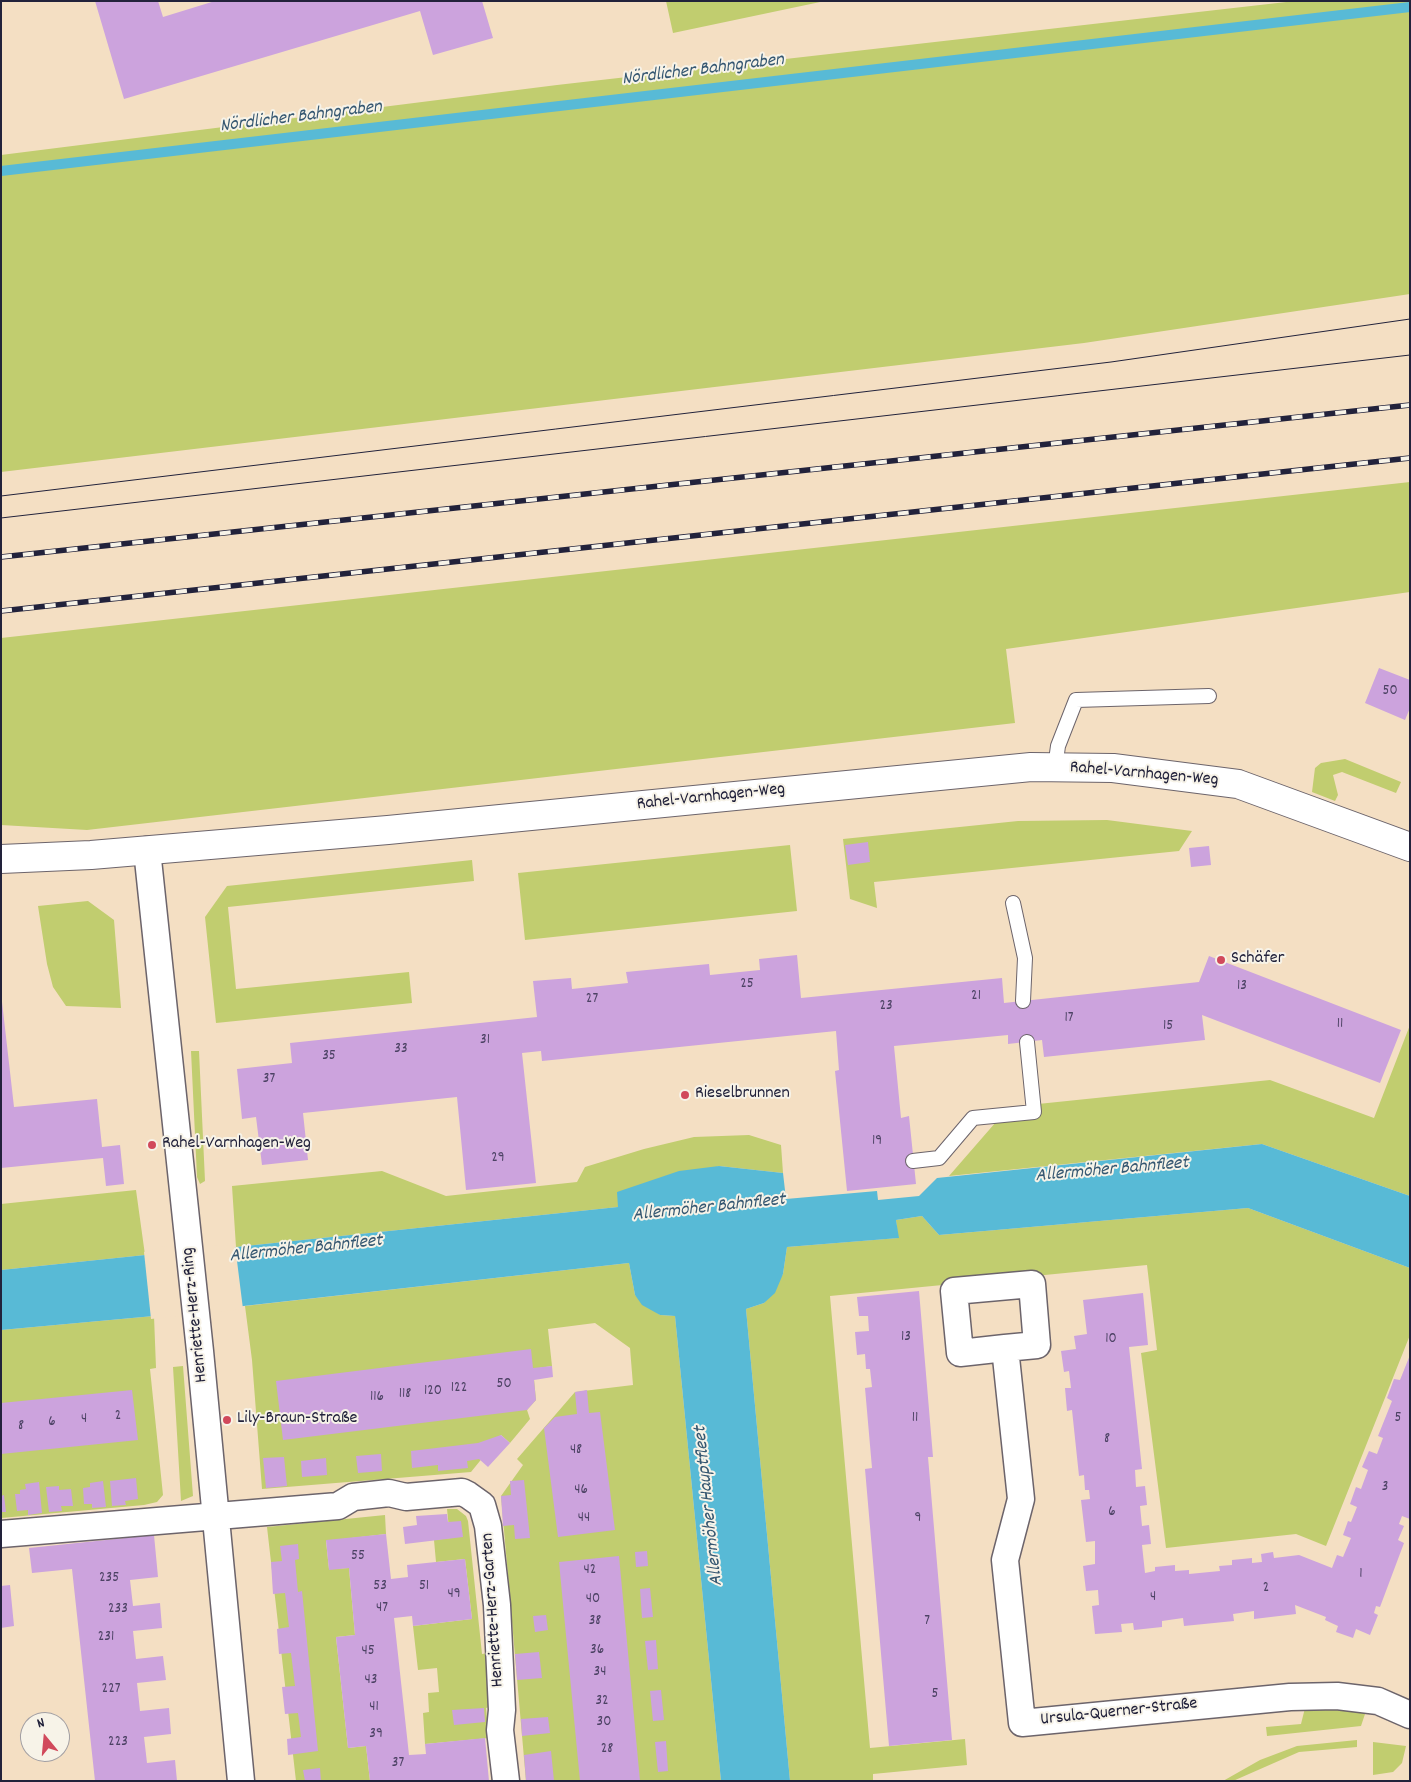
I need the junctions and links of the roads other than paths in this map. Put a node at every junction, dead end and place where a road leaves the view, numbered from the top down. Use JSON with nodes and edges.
{"nodes":[{"id":1,"x":1209,"y":696,"type":"dead end"},
{"id":2,"x":1055,"y":768,"type":"junction"},
{"id":3,"x":1410,"y":847,"type":"edge"},
{"id":4,"x":147,"y":850,"type":"junction"},
{"id":5,"x":1,"y":860,"type":"edge"},
{"id":6,"x":1013,"y":903,"type":"dead end"},
{"id":7,"x":1023,"y":1001,"type":"dead end"},
{"id":8,"x":1027,"y":1042,"type":"dead end"},
{"id":9,"x":913,"y":1161,"type":"dead end"},
{"id":10,"x":1005,"y":1348,"type":"junction"},
{"id":11,"x":215,"y":1516,"type":"junction"},
{"id":12,"x":1,"y":1534,"type":"edge"},
{"id":13,"x":1410,"y":1715,"type":"edge"},
{"id":14,"x":241,"y":1781,"type":"edge"},
{"id":15,"x":506,"y":1781,"type":"edge"}],
"edges":[{"from":1,"to":2,"type":"lane"},
{"from":2,"to":3,"type":"street","name":"Rahel-Varnhagen-Weg"},
{"from":2,"to":4,"type":"street","name":"Rahel-Varnhagen-Weg"},
{"from":4,"to":5,"type":"street","name":"Rahel-Varnhagen-Weg"},
{"from":4,"to":11,"type":"street","name":"Henriette-Herz-Ring"},
{"from":6,"to":7,"type":"lane"},
{"from":8,"to":9,"type":"lane"},
{"from":10,"to":10,"type":"street"},
{"from":10,"to":13,"type":"street","name":"Ursula-Querner-Straße"},
{"from":11,"to":12,"type":"street"},
{"from":11,"to":14,"type":"street","name":"Henriette-Herz-Ring"},
{"from":11,"to":15,"type":"street","name":"Henriette-Herz-Garten"}]}
